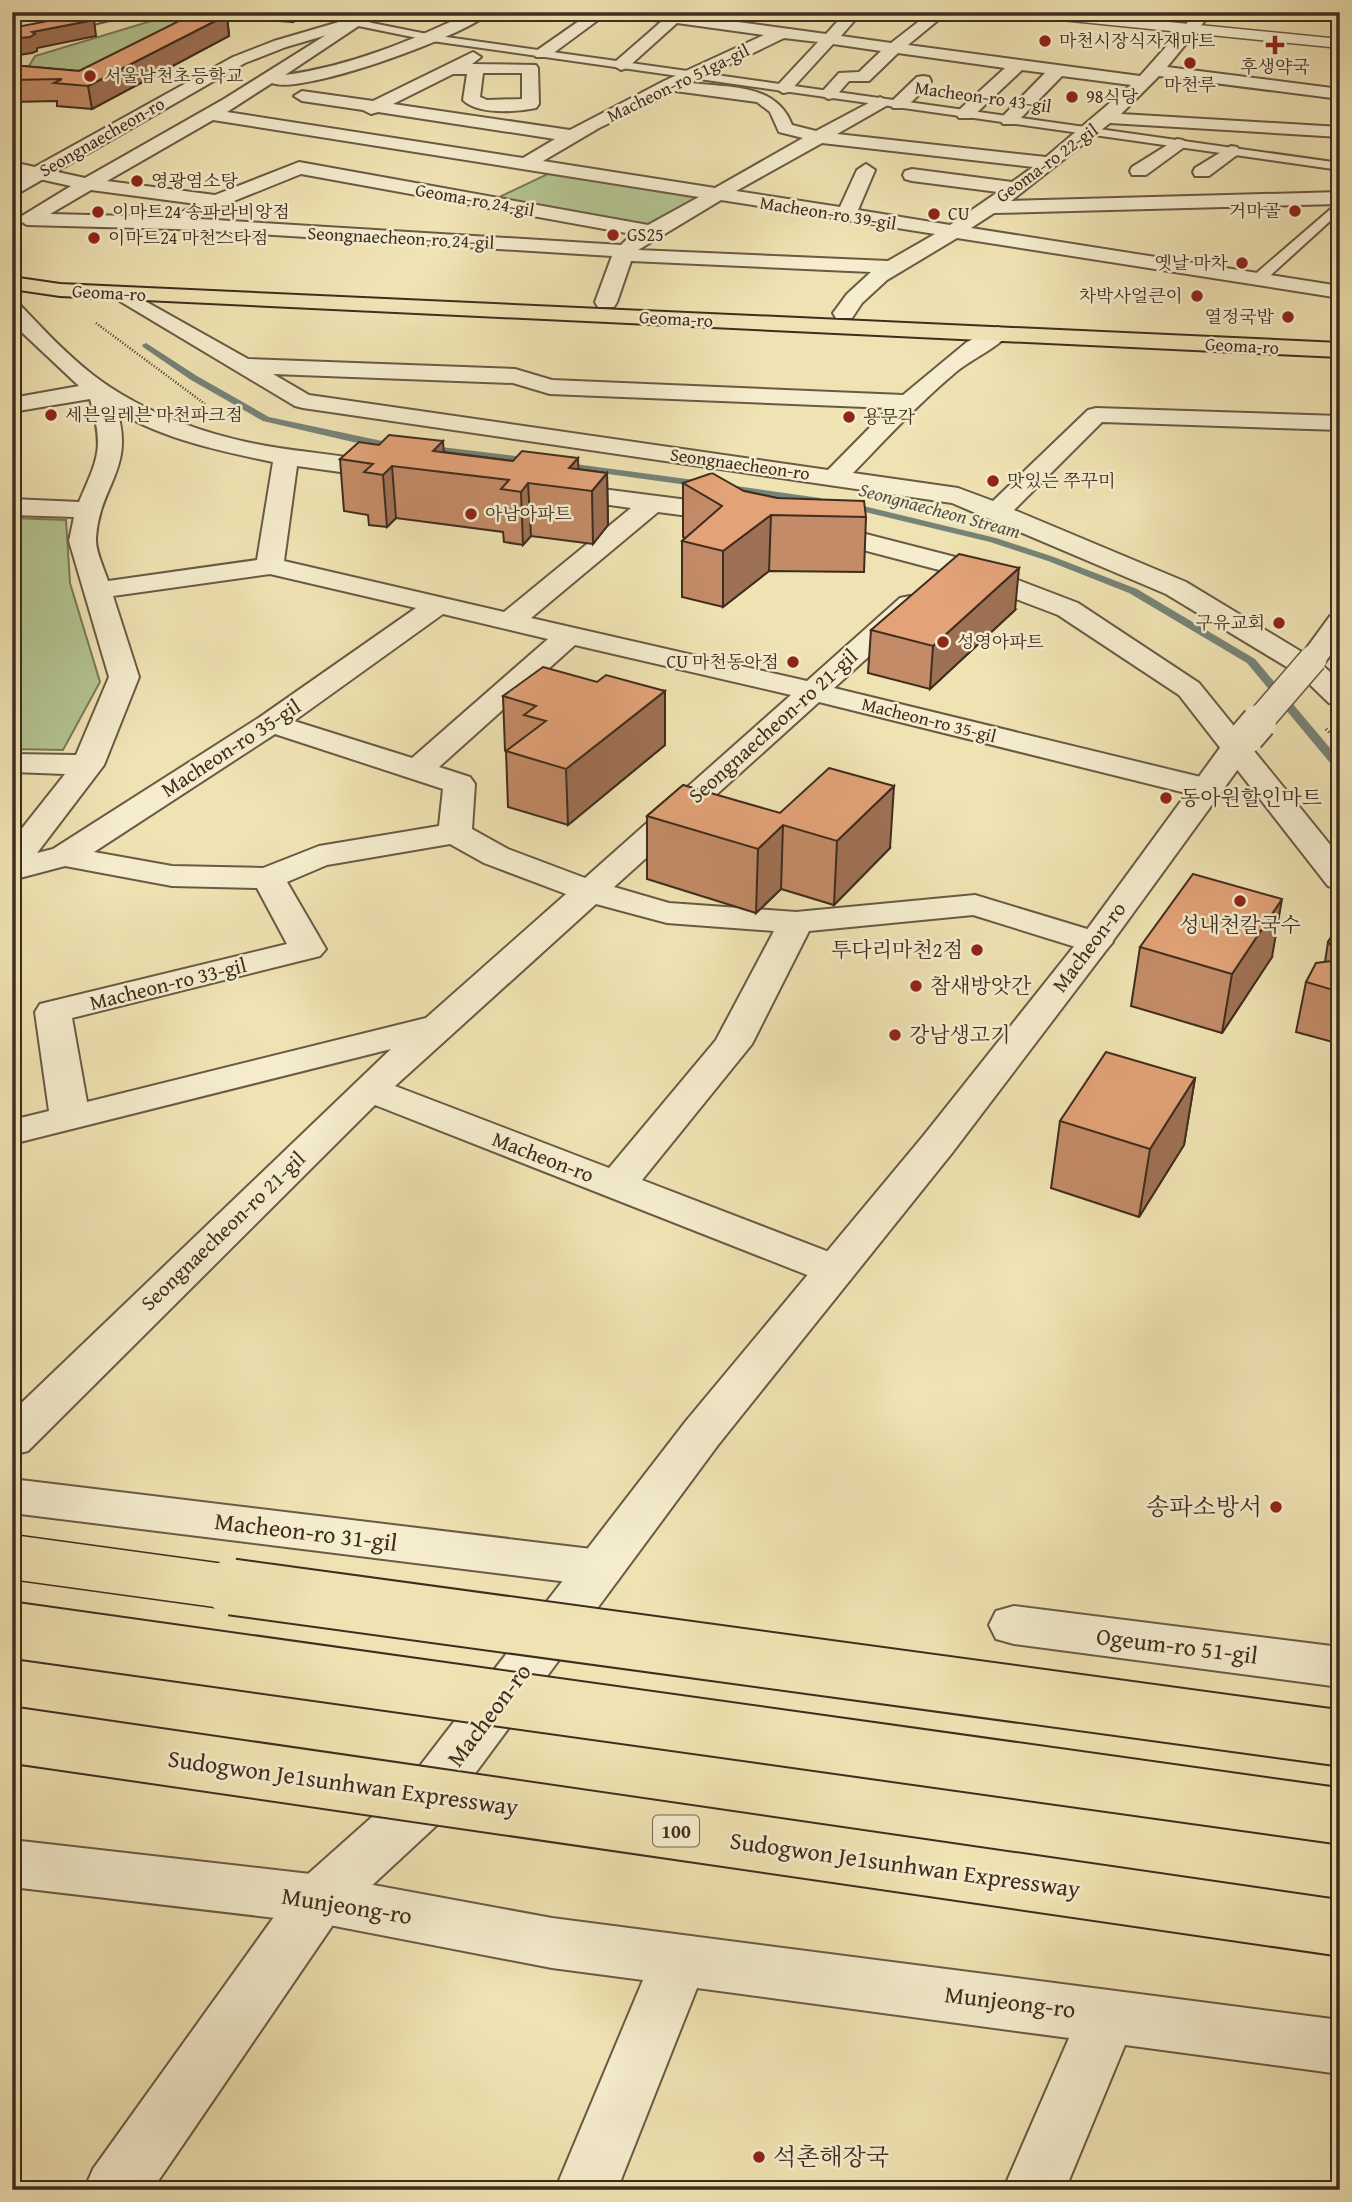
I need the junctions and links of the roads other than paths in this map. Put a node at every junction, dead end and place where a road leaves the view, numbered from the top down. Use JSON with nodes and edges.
{"nodes":[{"id":1,"x":126,"y":12,"type":"edge"},
{"id":2,"x":484,"y":12,"type":"edge"},
{"id":3,"x":602,"y":12,"type":"edge"},
{"id":4,"x":629,"y":12,"type":"edge"},
{"id":5,"x":855,"y":12,"type":"edge"},
{"id":6,"x":941,"y":12,"type":"edge"},
{"id":7,"x":1022,"y":12,"type":"edge"},
{"id":8,"x":1206,"y":12,"type":"edge"},
{"id":9,"x":1030,"y":13,"type":"edge"},
{"id":10,"x":353,"y":15,"type":"edge"},
{"id":11,"x":383,"y":15,"type":"edge"},
{"id":12,"x":674,"y":18,"type":"junction"},
{"id":13,"x":806,"y":21,"type":"dead end"},
{"id":14,"x":1193,"y":29,"type":"junction"},
{"id":15,"x":782,"y":33,"type":"junction"},
{"id":16,"x":432,"y":37,"type":"junction"},
{"id":17,"x":12,"y":38,"type":"edge"},
{"id":18,"x":832,"y":39,"type":"junction"},
{"id":19,"x":1340,"y":44,"type":"edge"},
{"id":20,"x":493,"y":46,"type":"junction"},
{"id":21,"x":895,"y":47,"type":"junction"},
{"id":22,"x":542,"y":54,"type":"junction"},
{"id":23,"x":953,"y":55,"type":"junction"},
{"id":24,"x":1019,"y":64,"type":"junction"},
{"id":25,"x":621,"y":65,"type":"junction"},
{"id":26,"x":450,"y":69,"type":"junction"},
{"id":27,"x":476,"y":69,"type":"dead end"},
{"id":28,"x":1058,"y":70,"type":"junction"},
{"id":29,"x":325,"y":73,"type":"junction"},
{"id":30,"x":690,"y":75,"type":"junction"},
{"id":31,"x":366,"y":78,"type":"dead end"},
{"id":32,"x":393,"y":82,"type":"dead end"},
{"id":33,"x":1144,"y":82,"type":"junction"},
{"id":34,"x":262,"y":83,"type":"junction"},
{"id":35,"x":420,"y":85,"type":"junction"},
{"id":36,"x":670,"y":85,"type":"junction"},
{"id":37,"x":783,"y":88,"type":"junction"},
{"id":38,"x":1309,"y":91,"type":"junction"},
{"id":39,"x":828,"y":94,"type":"junction"},
{"id":40,"x":1340,"y":94,"type":"edge"},
{"id":41,"x":302,"y":96,"type":"dead end"},
{"id":42,"x":1157,"y":97,"type":"dead end"},
{"id":43,"x":1294,"y":102,"type":"dead end"},
{"id":44,"x":890,"y":103,"type":"junction"},
{"id":45,"x":375,"y":108,"type":"junction"},
{"id":46,"x":210,"y":114,"type":"junction"},
{"id":47,"x":965,"y":114,"type":"junction"},
{"id":48,"x":1107,"y":118,"type":"junction"},
{"id":49,"x":1009,"y":120,"type":"junction"},
{"id":50,"x":843,"y":124,"type":"junction"},
{"id":51,"x":317,"y":131,"type":"junction"},
{"id":52,"x":1092,"y":132,"type":"junction"},
{"id":53,"x":1340,"y":132,"type":"edge"},
{"id":54,"x":572,"y":136,"type":"junction"},
{"id":55,"x":820,"y":137,"type":"junction"},
{"id":56,"x":1177,"y":144,"type":"junction"},
{"id":57,"x":1067,"y":150,"type":"junction"},
{"id":58,"x":1231,"y":151,"type":"junction"},
{"id":59,"x":1049,"y":163,"type":"junction"},
{"id":60,"x":525,"y":164,"type":"junction"},
{"id":61,"x":1340,"y":167,"type":"edge"},
{"id":62,"x":299,"y":168,"type":"joint"},
{"id":63,"x":14,"y":169,"type":"edge"},
{"id":64,"x":866,"y":170,"type":"dead end"},
{"id":65,"x":1139,"y":172,"type":"dead end"},
{"id":66,"x":1202,"y":172,"type":"dead end"},
{"id":67,"x":38,"y":173,"type":"junction"},
{"id":68,"x":912,"y":175,"type":"dead end"},
{"id":69,"x":86,"y":184,"type":"junction"},
{"id":70,"x":1014,"y":188,"type":"junction"},
{"id":71,"x":12,"y":191,"type":"edge"},
{"id":72,"x":718,"y":195,"type":"junction"},
{"id":73,"x":217,"y":201,"type":"junction"},
{"id":74,"x":1107,"y":204,"type":"junction"},
{"id":75,"x":1338,"y":206,"type":"edge"},
{"id":76,"x":988,"y":207,"type":"junction"},
{"id":77,"x":688,"y":212,"type":"junction"},
{"id":78,"x":715,"y":216,"type":"dead end"},
{"id":79,"x":846,"y":216,"type":"junction"},
{"id":80,"x":1032,"y":220,"type":"dead end"},
{"id":81,"x":20,"y":222,"type":"edge"},
{"id":82,"x":176,"y":223,"type":"junction"},
{"id":83,"x":1126,"y":224,"type":"dead end"},
{"id":84,"x":652,"y":232,"type":"junction"},
{"id":85,"x":952,"y":233,"type":"junction"},
{"id":86,"x":1145,"y":244,"type":"dead end"},
{"id":87,"x":1054,"y":248,"type":"junction"},
{"id":88,"x":625,"y":253,"type":"junction"},
{"id":89,"x":1284,"y":258,"type":"junction"},
{"id":90,"x":1306,"y":261,"type":"dead end"},
{"id":91,"x":1164,"y":265,"type":"junction"},
{"id":92,"x":892,"y":267,"type":"junction"},
{"id":93,"x":1258,"y":279,"type":"junction"},
{"id":94,"x":12,"y":280,"type":"edge"},
{"id":95,"x":1340,"y":292,"type":"edge"},
{"id":96,"x":120,"y":293,"type":"junction"},
{"id":97,"x":606,"y":302,"type":"junction"},
{"id":98,"x":12,"y":310,"type":"edge"},
{"id":99,"x":844,"y":313,"type":"junction"},
{"id":100,"x":996,"y":334,"type":"junction"},
{"id":101,"x":1340,"y":335,"type":"edge"},
{"id":102,"x":1340,"y":350,"type":"edge"},
{"id":103,"x":246,"y":366,"type":"junction"},
{"id":104,"x":550,"y":387,"type":"junction"},
{"id":105,"x":99,"y":390,"type":"junction"},
{"id":106,"x":911,"y":402,"type":"junction"},
{"id":107,"x":12,"y":405,"type":"edge"},
{"id":108,"x":1340,"y":423,"type":"edge"},
{"id":109,"x":498,"y":429,"type":"junction"},
{"id":110,"x":286,"y":456,"type":"junction"},
{"id":111,"x":413,"y":475,"type":"edge"},
{"id":112,"x":834,"y":478,"type":"junction"},
{"id":113,"x":533,"y":489,"type":"edge"},
{"id":114,"x":654,"y":502,"type":"junction"},
{"id":115,"x":12,"y":507,"type":"edge"},
{"id":116,"x":88,"y":510,"type":"junction"},
{"id":117,"x":997,"y":512,"type":"junction"},
{"id":118,"x":953,"y":565,"type":"junction"},
{"id":119,"x":270,"y":566,"type":"junction"},
{"id":120,"x":99,"y":590,"type":"junction"},
{"id":121,"x":438,"y":605,"type":"junction"},
{"id":122,"x":510,"y":621,"type":"junction"},
{"id":123,"x":1340,"y":622,"type":"edge"},
{"id":124,"x":569,"y":635,"type":"junction"},
{"id":125,"x":812,"y":691,"type":"junction"},
{"id":126,"x":1340,"y":697,"type":"edge"},
{"id":127,"x":271,"y":723,"type":"junction"},
{"id":128,"x":1241,"y":742,"type":"junction"},
{"id":129,"x":12,"y":763,"type":"edge"},
{"id":130,"x":88,"y":765,"type":"junction"},
{"id":131,"x":417,"y":770,"type":"junction"},
{"id":132,"x":1206,"y":788,"type":"junction"},
{"id":133,"x":455,"y":833,"type":"junction"},
{"id":134,"x":65,"y":856,"type":"junction"},
{"id":135,"x":12,"y":863,"type":"edge"},
{"id":136,"x":12,"y":870,"type":"edge"},
{"id":137,"x":268,"y":878,"type":"junction"},
{"id":138,"x":1340,"y":880,"type":"edge"},
{"id":139,"x":589,"y":891,"type":"junction"},
{"id":140,"x":796,"y":922,"type":"junction"},
{"id":141,"x":1095,"y":942,"type":"junction"},
{"id":142,"x":437,"y":1027,"type":"junction"},
{"id":143,"x":369,"y":1089,"type":"junction"},
{"id":144,"x":70,"y":1118,"type":"junction"},
{"id":145,"x":12,"y":1132,"type":"edge"},
{"id":146,"x":617,"y":1185,"type":"junction"},
{"id":147,"x":835,"y":1270,"type":"junction"},
{"id":148,"x":12,"y":1439,"type":"edge"},
{"id":149,"x":12,"y":1496,"type":"edge"},
{"id":150,"x":12,"y":1557,"type":"edge"},
{"id":151,"x":600,"y":1568,"type":"junction"},
{"id":152,"x":1014,"y":1625,"type":"dead end"},
{"id":153,"x":12,"y":1630,"type":"edge"},
{"id":154,"x":1340,"y":1667,"type":"edge"},
{"id":155,"x":12,"y":1735,"type":"edge"},
{"id":156,"x":1340,"y":1738,"type":"edge"},
{"id":157,"x":1340,"y":1816,"type":"edge"},
{"id":158,"x":12,"y":1863,"type":"edge"},
{"id":159,"x":320,"y":1899,"type":"junction"},
{"id":160,"x":1340,"y":1928,"type":"edge"},
{"id":161,"x":680,"y":1959,"type":"junction"},
{"id":162,"x":1108,"y":2015,"type":"junction"},
{"id":163,"x":1340,"y":2047,"type":"edge"},
{"id":164,"x":115,"y":2190,"type":"edge"},
{"id":165,"x":586,"y":2190,"type":"edge"},
{"id":166,"x":1034,"y":2190,"type":"edge"}],
"edges":[{"from":1,"to":17,"type":"street"},
{"from":2,"to":16,"type":"street"},
{"from":3,"to":22,"type":"street"},
{"from":4,"to":12,"type":"street"},
{"from":5,"to":18,"type":"street"},
{"from":6,"to":21,"type":"street"},
{"from":7,"to":9,"type":"street"},
{"from":8,"to":14,"type":"street","name":"Geoma-ro 22-gil"},
{"from":9,"to":14,"type":"street"},
{"from":10,"to":11,"type":"street","name":"Seongnaecheon-ro"},
{"from":10,"to":16,"type":"lane","name":"Macheon-ro 43-gil"},
{"from":10,"to":34,"type":"street"},
{"from":10,"to":63,"type":"street","name":"Seongnaecheon-ro"},
{"from":10,"to":67,"type":"street","name":"Seongnaecheon-ro"},
{"from":12,"to":15,"type":"street"},
{"from":12,"to":25,"type":"street"},
{"from":13,"to":15,"type":"street","name":"Macheon-ro 51ga-gil"},
{"from":14,"to":19,"type":"street"},
{"from":14,"to":33,"type":"street","name":"Geoma-ro 22-gil"},
{"from":15,"to":18,"type":"street"},
{"from":15,"to":30,"type":"street","name":"Macheon-ro 51ga-gil"},
{"from":16,"to":20,"type":"lane","name":"Macheon-ro 43-gil"},
{"from":16,"to":29,"type":"street"},
{"from":18,"to":21,"type":"street"},
{"from":18,"to":37,"type":"street"},
{"from":20,"to":22,"type":"lane","name":"Macheon-ro 43-gil"},
{"from":20,"to":26,"type":"street"},
{"from":21,"to":23,"type":"street"},
{"from":21,"to":39,"type":"street"},
{"from":22,"to":25,"type":"lane","name":"Macheon-ro 43-gil"},
{"from":23,"to":24,"type":"street"},
{"from":23,"to":44,"type":"street"},
{"from":24,"to":28,"type":"street"},
{"from":24,"to":47,"type":"street"},
{"from":25,"to":30,"type":"lane","name":"Macheon-ro 43-gil"},
{"from":26,"to":27,"type":"street"},
{"from":26,"to":35,"type":"street"},
{"from":28,"to":33,"type":"street"},
{"from":28,"to":49,"type":"street"},
{"from":29,"to":31,"type":"street"},
{"from":29,"to":34,"type":"street"},
{"from":30,"to":36,"type":"street","name":"Macheon-ro 51ga-gil"},
{"from":30,"to":37,"type":"lane","name":"Macheon-ro 43-gil"},
{"from":32,"to":35,"type":"street"},
{"from":33,"to":38,"type":"street"},
{"from":33,"to":42,"type":"street"},
{"from":33,"to":48,"type":"street","name":"Geoma-ro 22-gil"},
{"from":34,"to":46,"type":"street"},
{"from":35,"to":45,"type":"street"},
{"from":36,"to":54,"type":"street","name":"Macheon-ro 51ga-gil"},
{"from":36,"to":55,"type":"street"},
{"from":37,"to":39,"type":"lane","name":"Macheon-ro 43-gil"},
{"from":38,"to":40,"type":"street"},
{"from":38,"to":43,"type":"street"},
{"from":39,"to":44,"type":"lane","name":"Macheon-ro 43-gil"},
{"from":41,"to":45,"type":"street"},
{"from":44,"to":47,"type":"lane","name":"Macheon-ro 43-gil"},
{"from":44,"to":50,"type":"street"},
{"from":45,"to":51,"type":"street"},
{"from":45,"to":54,"type":"street"},
{"from":46,"to":51,"type":"street","name":"Macheon-ro 39-gil"},
{"from":46,"to":69,"type":"street"},
{"from":47,"to":49,"type":"lane","name":"Macheon-ro 43-gil"},
{"from":48,"to":52,"type":"street","name":"Geoma-ro 22-gil"},
{"from":48,"to":53,"type":"street"},
{"from":49,"to":52,"type":"lane","name":"Macheon-ro 43-gil"},
{"from":50,"to":55,"type":"street"},
{"from":50,"to":57,"type":"street"},
{"from":51,"to":60,"type":"street","name":"Macheon-ro 39-gil"},
{"from":52,"to":56,"type":"lane","name":"Macheon-ro 43-gil"},
{"from":52,"to":57,"type":"street","name":"Geoma-ro 22-gil"},
{"from":54,"to":60,"type":"street","name":"Macheon-ro 51ga-gil"},
{"from":55,"to":59,"type":"street"},
{"from":55,"to":72,"type":"street"},
{"from":56,"to":58,"type":"lane","name":"Macheon-ro 43-gil"},
{"from":56,"to":65,"type":"street"},
{"from":57,"to":59,"type":"street","name":"Geoma-ro 22-gil"},
{"from":58,"to":61,"type":"lane","name":"Macheon-ro 43-gil"},
{"from":58,"to":66,"type":"street"},
{"from":59,"to":70,"type":"street","name":"Geoma-ro 22-gil"},
{"from":60,"to":72,"type":"street","name":"Macheon-ro 39-gil"},
{"from":62,"to":73,"type":"street","name":"Seongnaecheon-ro 24-gil"},
{"from":62,"to":84,"type":"street","name":"Geoma-ro 24-gil"},
{"from":63,"to":67,"type":"street","name":"Seongnaecheon-ro"},
{"from":64,"to":79,"type":"street"},
{"from":67,"to":69,"type":"street","name":"Seongnaecheon-ro"},
{"from":67,"to":71,"type":"street","name":"Seongnaecheon-ro"},
{"from":68,"to":70,"type":"street"},
{"from":69,"to":73,"type":"street","name":"Seongnaecheon-ro"},
{"from":69,"to":81,"type":"street"},
{"from":70,"to":76,"type":"street","name":"Geoma-ro 22-gil"},
{"from":72,"to":77,"type":"street"},
{"from":72,"to":79,"type":"street","name":"Macheon-ro 39-gil"},
{"from":73,"to":82,"type":"street","name":"Seongnaecheon-ro 24-gil"},
{"from":74,"to":75,"type":"street"},
{"from":74,"to":76,"type":"street"},
{"from":74,"to":83,"type":"street"},
{"from":75,"to":89,"type":"lane"},
{"from":76,"to":85,"type":"street","name":"Geoma-ro 22-gil"},
{"from":77,"to":78,"type":"street"},
{"from":77,"to":84,"type":"street"},
{"from":79,"to":85,"type":"street","name":"Macheon-ro 39-gil"},
{"from":80,"to":87,"type":"street"},
{"from":81,"to":82,"type":"street","name":"Seongnaecheon-ro 24-gil"},
{"from":82,"to":88,"type":"street","name":"Seongnaecheon-ro 24-gil"},
{"from":84,"to":88,"type":"street"},
{"from":85,"to":87,"type":"street","name":"Macheon-ro 39-gil"},
{"from":85,"to":92,"type":"street","name":"Geoma-ro 22-gil"},
{"from":86,"to":91,"type":"street"},
{"from":87,"to":91,"type":"street","name":"Macheon-ro 39-gil"},
{"from":88,"to":92,"type":"street","name":"Seongnaecheon-ro 24-gil"},
{"from":88,"to":97,"type":"street"},
{"from":89,"to":90,"type":"street"},
{"from":89,"to":93,"type":"lane"},
{"from":91,"to":93,"type":"street","name":"Macheon-ro 39-gil"},
{"from":92,"to":99,"type":"street","name":"Geoma-ro 22-gil"},
{"from":93,"to":95,"type":"street","name":"Macheon-ro 39-gil"},
{"from":94,"to":96,"type":"main road","name":"Geoma-ro"},
{"from":94,"to":97,"type":"main road","name":"Geoma-ro"},
{"from":96,"to":100,"type":"main road","name":"Geoma-ro"},
{"from":96,"to":103,"type":"street","name":"Seongnaecheon-ro"},
{"from":97,"to":99,"type":"main road","name":"Geoma-ro"},
{"from":98,"to":105,"type":"street"},
{"from":99,"to":101,"type":"main road","name":"Geoma-ro"},
{"from":100,"to":102,"type":"main road","name":"Geoma-ro"},
{"from":100,"to":106,"type":"street"},
{"from":103,"to":104,"type":"street"},
{"from":103,"to":109,"type":"street","name":"Seongnaecheon-ro"},
{"from":104,"to":106,"type":"street"},
{"from":104,"to":109,"type":"street"},
{"from":105,"to":107,"type":"street"},
{"from":105,"to":110,"type":"street"},
{"from":105,"to":116,"type":"street"},
{"from":106,"to":112,"type":"street"},
{"from":108,"to":117,"type":"street"},
{"from":109,"to":112,"type":"street","name":"Seongnaecheon-ro"},
{"from":110,"to":111,"type":"street"},
{"from":110,"to":119,"type":"street"},
{"from":112,"to":117,"type":"street","name":"Seongnaecheon-ro"},
{"from":113,"to":114,"type":"street"},
{"from":114,"to":118,"type":"street"},
{"from":114,"to":122,"type":"street"},
{"from":115,"to":116,"type":"street"},
{"from":116,"to":120,"type":"street"},
{"from":117,"to":126,"type":"street","name":"Seongnaecheon-ro"},
{"from":118,"to":125,"type":"street","name":"Seongnaecheon-ro 21-gil"},
{"from":118,"to":128,"type":"street"},
{"from":119,"to":120,"type":"street","name":"Macheon-ro 35-gil"},
{"from":119,"to":121,"type":"street","name":"Macheon-ro 35-gil"},
{"from":120,"to":130,"type":"street"},
{"from":121,"to":122,"type":"street","name":"Macheon-ro 35-gil"},
{"from":121,"to":127,"type":"street","name":"Macheon-ro 35-gil"},
{"from":122,"to":124,"type":"street","name":"Macheon-ro 35-gil"},
{"from":123,"to":128,"type":"street","name":"Macheon-ro","bridge":true},
{"from":124,"to":125,"type":"street","name":"Macheon-ro 35-gil"},
{"from":124,"to":131,"type":"street"},
{"from":125,"to":132,"type":"street","name":"Macheon-ro 35-gil"},
{"from":125,"to":139,"type":"street","name":"Seongnaecheon-ro 21-gil"},
{"from":127,"to":131,"type":"street"},
{"from":127,"to":134,"type":"street","name":"Macheon-ro 35-gil"},
{"from":128,"to":132,"type":"street","name":"Macheon-ro"},
{"from":128,"to":138,"type":"street"},
{"from":129,"to":130,"type":"street"},
{"from":130,"to":135,"type":"street"},
{"from":131,"to":133,"type":"street"},
{"from":132,"to":141,"type":"street","name":"Macheon-ro"},
{"from":133,"to":137,"type":"street"},
{"from":133,"to":139,"type":"street"},
{"from":134,"to":136,"type":"street","name":"Macheon-ro 35-gil"},
{"from":134,"to":137,"type":"street"},
{"from":137,"to":144,"type":"street","name":"Macheon-ro 33-gil"},
{"from":139,"to":140,"type":"street"},
{"from":139,"to":142,"type":"street","name":"Seongnaecheon-ro 21-gil"},
{"from":140,"to":141,"type":"street"},
{"from":140,"to":146,"type":"street"},
{"from":141,"to":147,"type":"street","name":"Macheon-ro"},
{"from":142,"to":143,"type":"street","name":"Seongnaecheon-ro 21-gil"},
{"from":142,"to":144,"type":"street","name":"Seongnaecheon-ro 21-gil"},
{"from":143,"to":146,"type":"street","name":"Macheon-ro"},
{"from":143,"to":148,"type":"street","name":"Seongnaecheon-ro 21-gil"},
{"from":144,"to":145,"type":"street","name":"Seongnaecheon-ro 21-gil"},
{"from":146,"to":147,"type":"street","name":"Macheon-ro"},
{"from":147,"to":151,"type":"street","name":"Macheon-ro"},
{"from":149,"to":151,"type":"street","name":"Macheon-ro 31-gil"},
{"from":150,"to":156,"type":"main road","bridge":true},
{"from":151,"to":159,"type":"street","name":"Macheon-ro"},
{"from":152,"to":154,"type":"street","name":"Ogeum-ro 51-gil"},
{"from":153,"to":157,"type":"main road","bridge":true},
{"from":155,"to":160,"type":"main road","name":"Sudogwon Je1sunhwan Expressway","number":"100","bridge":true},
{"from":158,"to":159,"type":"street","name":"Munjeong-ro"},
{"from":159,"to":161,"type":"street","name":"Munjeong-ro"},
{"from":159,"to":164,"type":"street","name":"Macheon-ro"},
{"from":161,"to":162,"type":"street","name":"Munjeong-ro"},
{"from":161,"to":165,"type":"street"},
{"from":162,"to":163,"type":"street","name":"Munjeong-ro"},
{"from":162,"to":166,"type":"street"}]}
